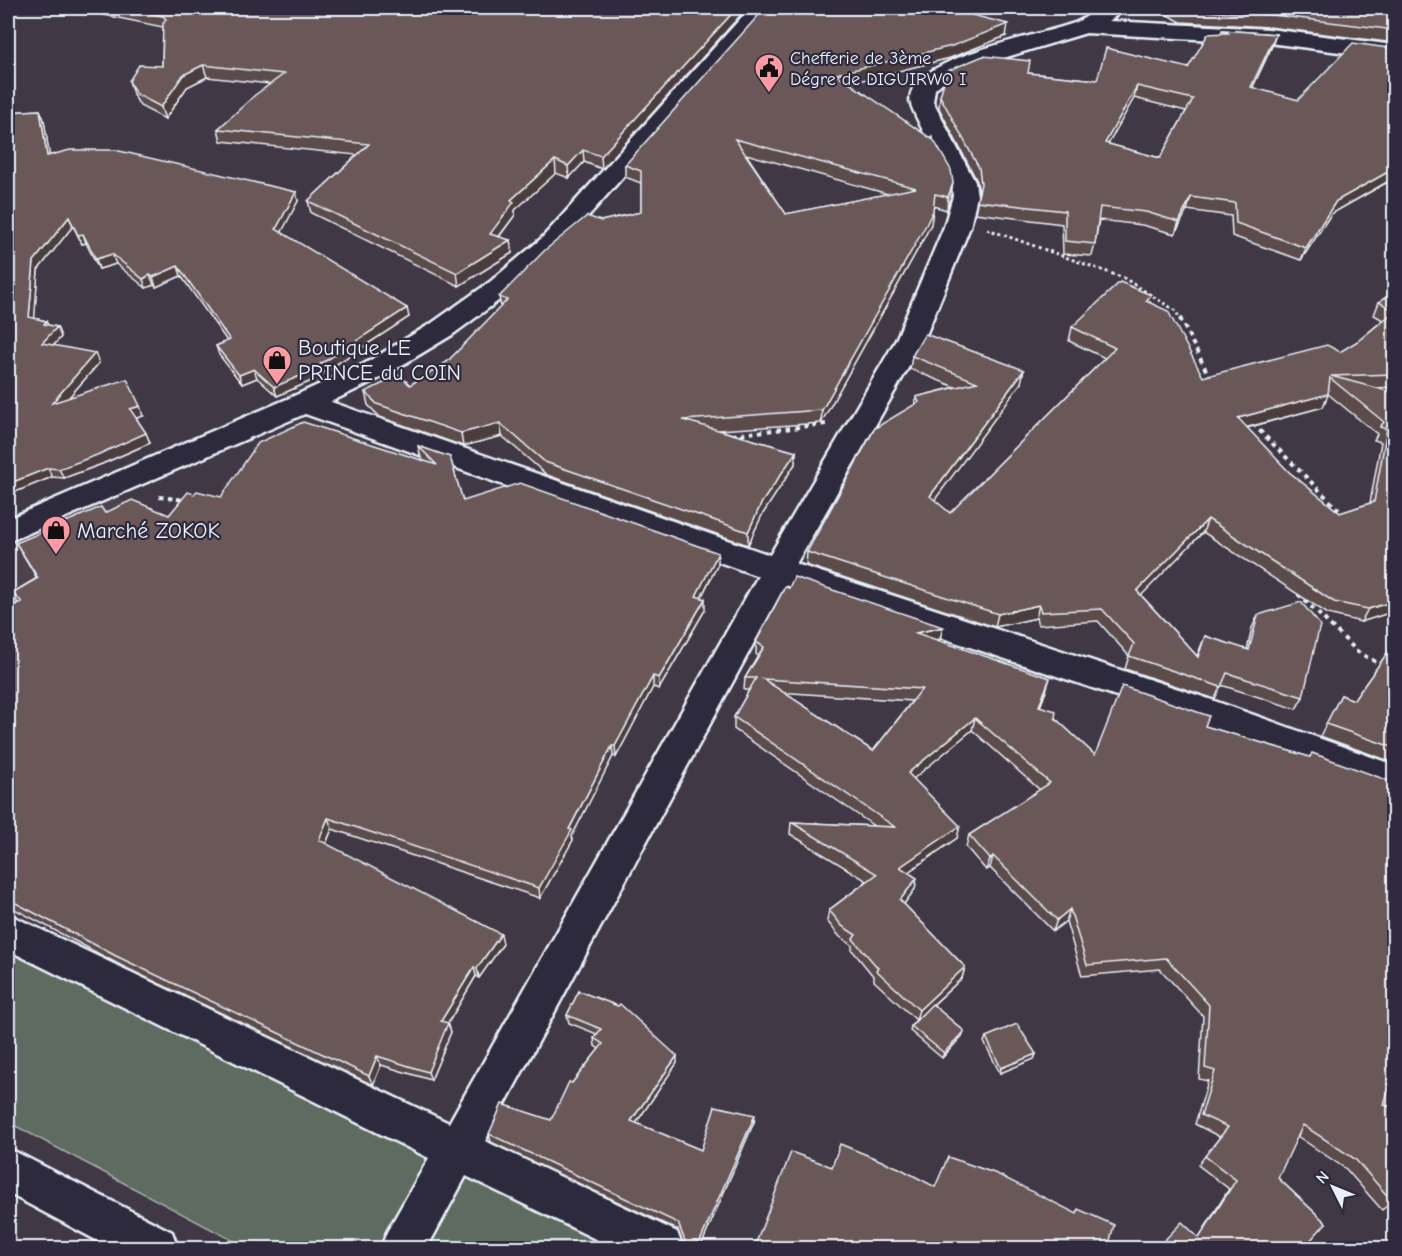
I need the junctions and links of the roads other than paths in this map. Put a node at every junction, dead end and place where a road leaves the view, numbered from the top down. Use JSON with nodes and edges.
{"nodes":[{"id":1,"x":761,"y":8,"type":"edge"},
{"id":2,"x":1115,"y":8,"type":"edge"},
{"id":3,"x":1085,"y":26,"type":"junction"},
{"id":4,"x":1395,"y":52,"type":"edge"},
{"id":5,"x":304,"y":403,"type":"junction"},
{"id":6,"x":8,"y":531,"type":"edge"},
{"id":7,"x":777,"y":570,"type":"junction"},
{"id":8,"x":1395,"y":780,"type":"edge"},
{"id":9,"x":8,"y":931,"type":"edge"},
{"id":10,"x":456,"y":1149,"type":"junction"},
{"id":11,"x":8,"y":1170,"type":"edge"},
{"id":12,"x":156,"y":1248,"type":"edge"},
{"id":13,"x":403,"y":1248,"type":"edge"},
{"id":14,"x":661,"y":1248,"type":"edge"}],
"edges":[{"from":1,"to":5,"type":"street"},
{"from":2,"to":3,"type":"street"},
{"from":3,"to":4,"type":"street"},
{"from":3,"to":7,"type":"street"},
{"from":5,"to":6,"type":"street"},
{"from":5,"to":7,"type":"street"},
{"from":7,"to":8,"type":"street"},
{"from":7,"to":10,"type":"street"},
{"from":9,"to":10,"type":"street"},
{"from":10,"to":13,"type":"street"},
{"from":10,"to":14,"type":"street"},
{"from":11,"to":12,"type":"street"}]}
